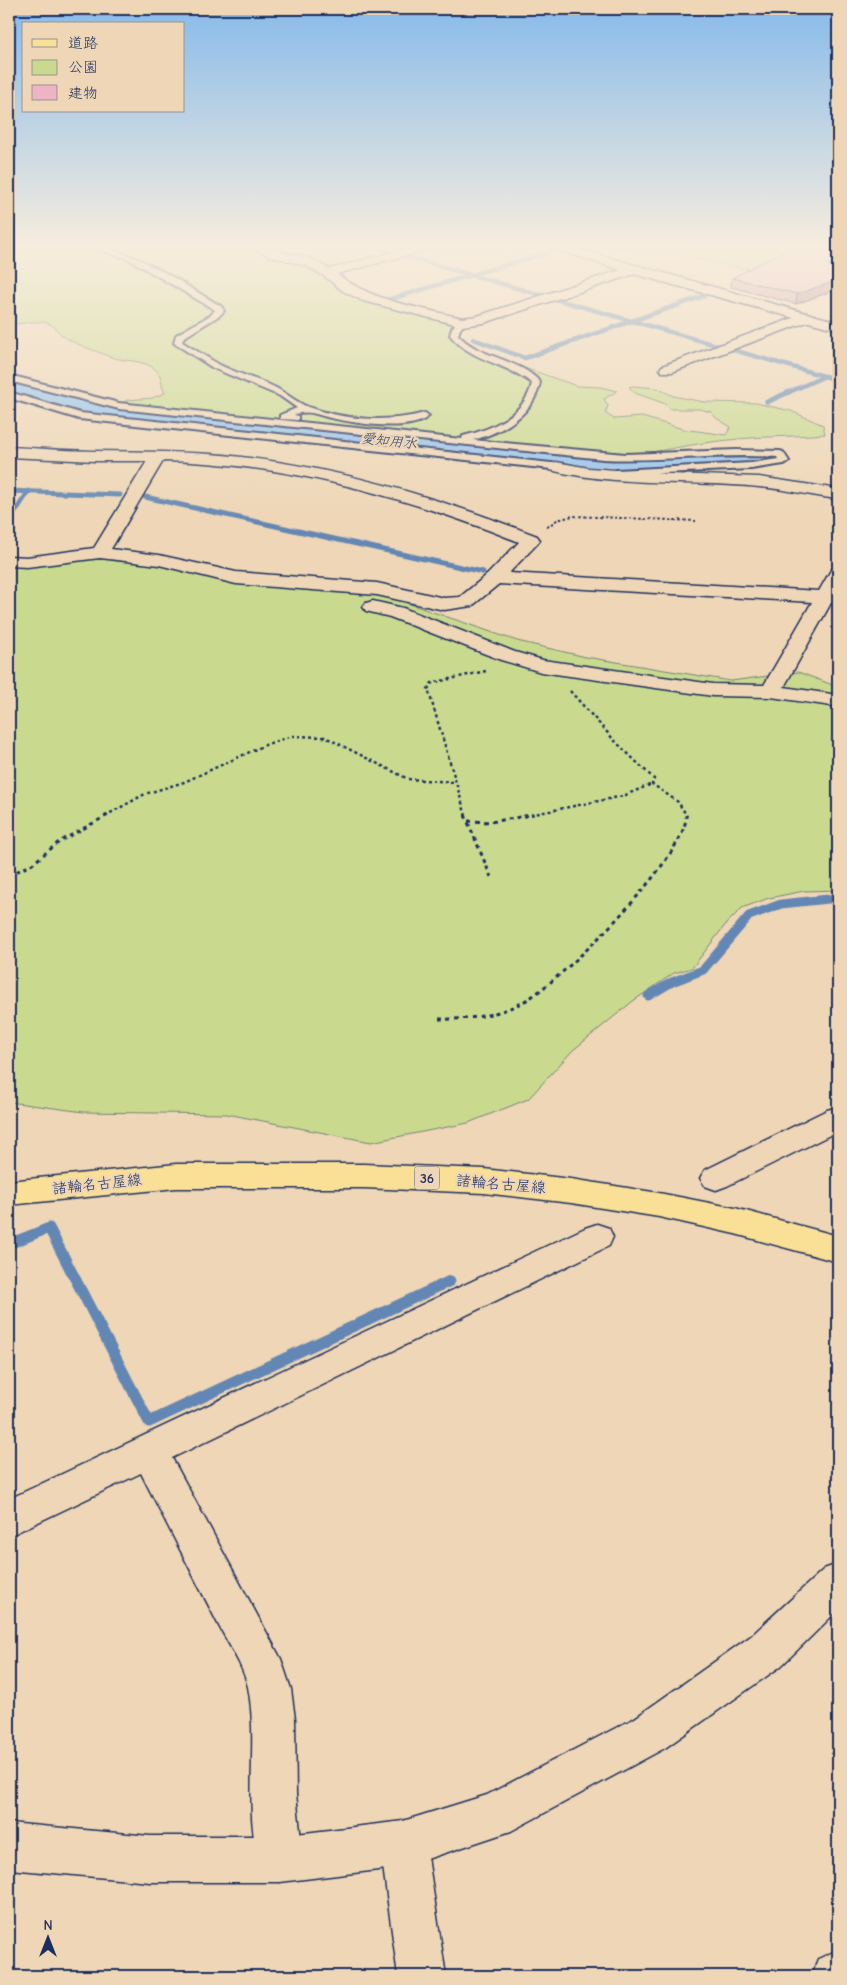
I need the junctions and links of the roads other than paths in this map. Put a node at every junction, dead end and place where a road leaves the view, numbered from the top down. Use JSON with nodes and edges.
{"nodes":[{"id":1,"x":179,"y":339,"type":"edge"},
{"id":2,"x":457,"y":339,"type":"edge"},
{"id":3,"x":750,"y":339,"type":"edge"},
{"id":4,"x":666,"y":369,"type":"dead end"},
{"id":5,"x":9,"y":378,"type":"edge"},
{"id":6,"x":9,"y":395,"type":"edge"},
{"id":7,"x":303,"y":408,"type":"junction"},
{"id":8,"x":425,"y":416,"type":"dead end"},
{"id":9,"x":9,"y":452,"type":"edge"},
{"id":10,"x":157,"y":456,"type":"junction"},
{"id":11,"x":556,"y":467,"type":"junction"},
{"id":12,"x":838,"y":494,"type":"edge"},
{"id":13,"x":100,"y":554,"type":"junction"},
{"id":14,"x":9,"y":561,"type":"edge"},
{"id":15,"x":838,"y":574,"type":"edge"},
{"id":16,"x":495,"y":578,"type":"junction"},
{"id":17,"x":297,"y":583,"type":"junction"},
{"id":18,"x":831,"y":598,"type":"edge"},
{"id":19,"x":771,"y":692,"type":"junction"},
{"id":20,"x":838,"y":701,"type":"edge"},
{"id":21,"x":838,"y":1118,"type":"edge"},
{"id":22,"x":716,"y":1178,"type":"dead end"},
{"id":23,"x":9,"y":1193,"type":"edge"},
{"id":24,"x":597,"y":1237,"type":"dead end"},
{"id":25,"x":838,"y":1249,"type":"edge"},
{"id":26,"x":148,"y":1451,"type":"junction"},
{"id":27,"x":9,"y":1518,"type":"edge"},
{"id":28,"x":838,"y":1583,"type":"edge"},
{"id":29,"x":403,"y":1844,"type":"junction"},
{"id":30,"x":9,"y":1846,"type":"edge"},
{"id":31,"x":280,"y":1859,"type":"junction"},
{"id":32,"x":838,"y":1974,"type":"edge"},
{"id":33,"x":422,"y":1976,"type":"edge"},
{"id":34,"x":835,"y":1976,"type":"edge"}],
"edges":[{"from":1,"to":7,"type":"lane"},
{"from":2,"to":7,"type":"lane"},
{"from":3,"to":4,"type":"street"},
{"from":5,"to":11,"type":"lane"},
{"from":6,"to":11,"type":"lane"},
{"from":7,"to":8,"type":"lane"},
{"from":9,"to":10,"type":"street"},
{"from":10,"to":13,"type":"street"},
{"from":10,"to":16,"type":"street"},
{"from":11,"to":12,"type":"street"},
{"from":13,"to":14,"type":"street"},
{"from":13,"to":17,"type":"street"},
{"from":15,"to":18,"type":"street"},
{"from":16,"to":17,"type":"street"},
{"from":16,"to":18,"type":"street"},
{"from":17,"to":19,"type":"street"},
{"from":18,"to":19,"type":"street"},
{"from":19,"to":20,"type":"street"},
{"from":21,"to":22,"type":"street"},
{"from":23,"to":25,"type":"main road","name":"諸輪名古屋線","number":"36"},
{"from":24,"to":26,"type":"street"},
{"from":26,"to":27,"type":"street"},
{"from":26,"to":31,"type":"street"},
{"from":28,"to":29,"type":"street"},
{"from":29,"to":31,"type":"street"},
{"from":29,"to":33,"type":"street"},
{"from":30,"to":31,"type":"street"},
{"from":32,"to":34,"type":"street"}]}
